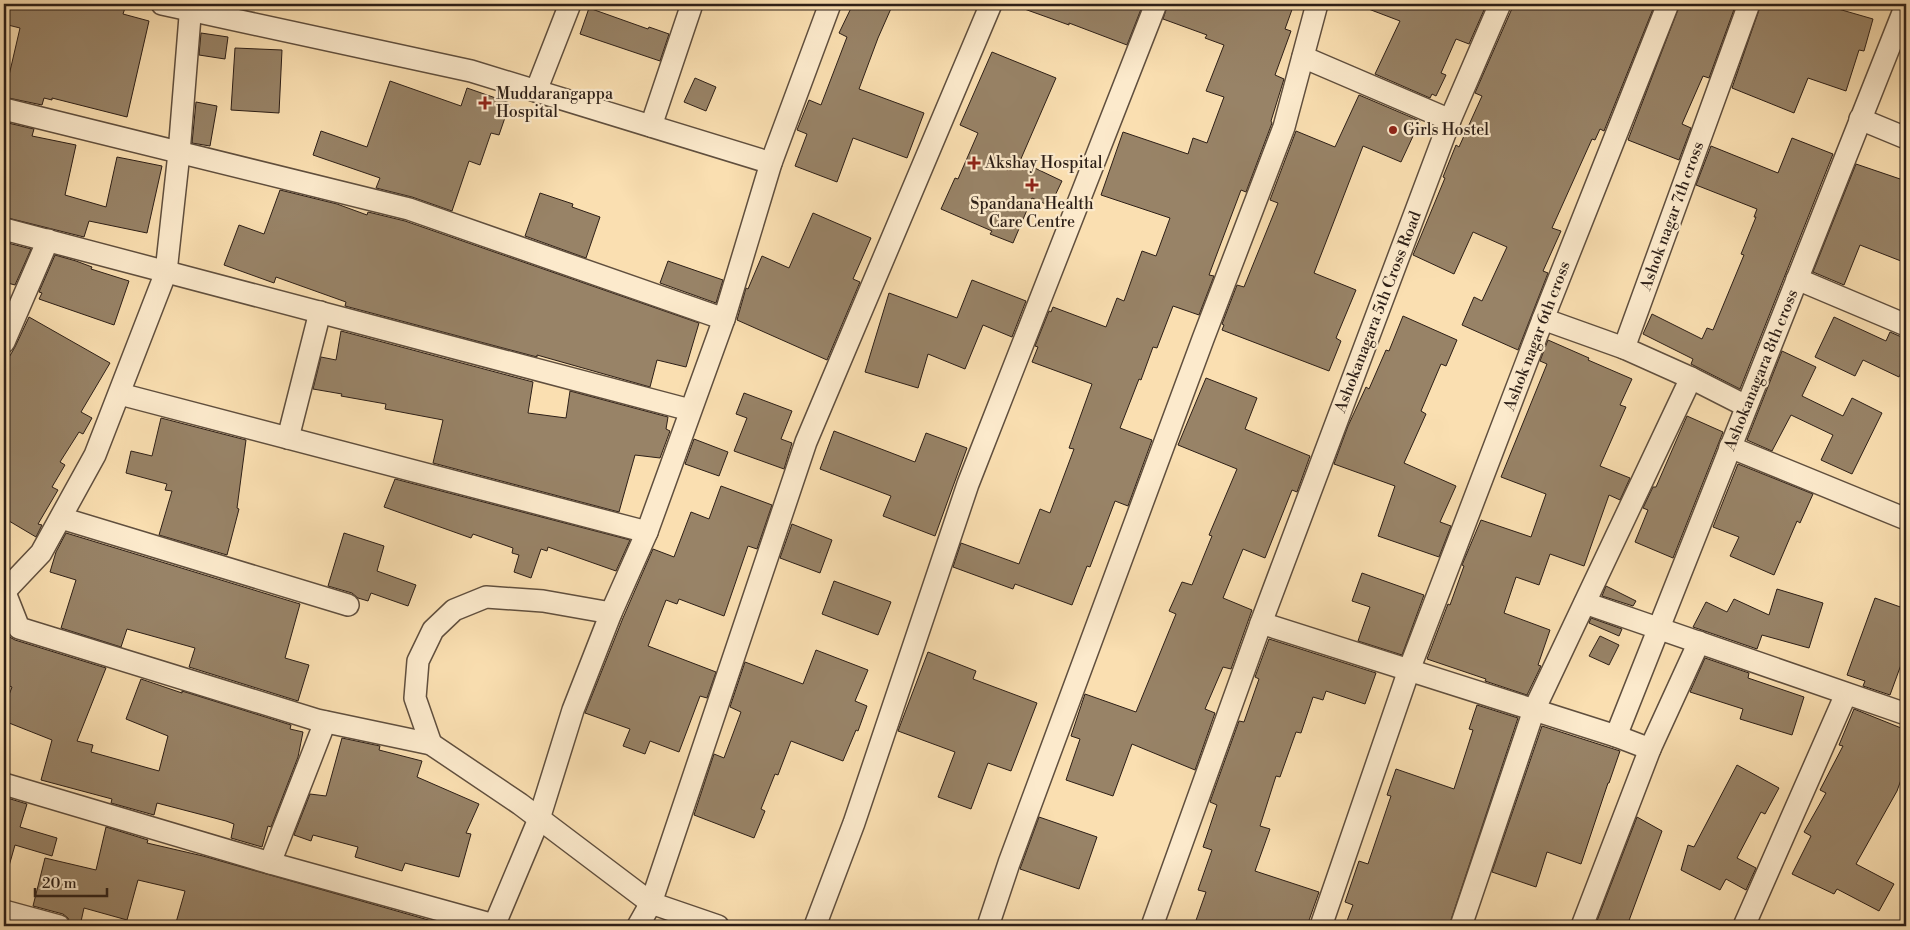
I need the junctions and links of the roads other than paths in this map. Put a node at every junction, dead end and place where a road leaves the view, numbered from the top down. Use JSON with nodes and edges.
{"nodes":[{"id":1,"x":162,"y":4,"type":"edge"},
{"id":2,"x":570,"y":4,"type":"edge"},
{"id":3,"x":692,"y":4,"type":"edge"},
{"id":4,"x":830,"y":4,"type":"edge"},
{"id":5,"x":991,"y":4,"type":"edge"},
{"id":6,"x":1156,"y":4,"type":"edge"},
{"id":7,"x":1317,"y":4,"type":"edge"},
{"id":8,"x":1500,"y":4,"type":"edge"},
{"id":9,"x":1668,"y":4,"type":"edge"},
{"id":10,"x":1749,"y":4,"type":"edge"},
{"id":11,"x":1906,"y":6,"type":"edge"},
{"id":12,"x":191,"y":7,"type":"edge"},
{"id":13,"x":1303,"y":57,"type":"junction"},
{"id":14,"x":536,"y":91,"type":"junction"},
{"id":15,"x":4,"y":109,"type":"edge"},
{"id":16,"x":1860,"y":119,"type":"junction"},
{"id":17,"x":1450,"y":120,"type":"junction"},
{"id":18,"x":651,"y":126,"type":"junction"},
{"id":19,"x":1906,"y":138,"type":"edge"},
{"id":20,"x":179,"y":153,"type":"junction"},
{"id":21,"x":771,"y":163,"type":"junction"},
{"id":22,"x":4,"y":228,"type":"edge"},
{"id":23,"x":48,"y":240,"type":"junction"},
{"id":24,"x":166,"y":272,"type":"junction"},
{"id":25,"x":1797,"y":279,"type":"junction"},
{"id":26,"x":320,"y":312,"type":"junction"},
{"id":27,"x":1543,"y":318,"type":"junction"},
{"id":28,"x":724,"y":319,"type":"junction"},
{"id":29,"x":1906,"y":325,"type":"edge"},
{"id":30,"x":4,"y":342,"type":"edge"},
{"id":31,"x":1624,"y":348,"type":"junction"},
{"id":32,"x":1691,"y":378,"type":"junction"},
{"id":33,"x":120,"y":394,"type":"junction"},
{"id":34,"x":1746,"y":406,"type":"junction"},
{"id":35,"x":690,"y":410,"type":"junction"},
{"id":36,"x":288,"y":438,"type":"junction"},
{"id":37,"x":1730,"y":447,"type":"junction"},
{"id":38,"x":61,"y":518,"type":"junction"},
{"id":39,"x":1906,"y":519,"type":"edge"},
{"id":40,"x":647,"y":532,"type":"junction"},
{"id":41,"x":4,"y":590,"type":"edge"},
{"id":42,"x":1585,"y":603,"type":"junction"},
{"id":43,"x":348,"y":605,"type":"dead end"},
{"id":44,"x":611,"y":613,"type":"junction"},
{"id":45,"x":1261,"y":623,"type":"junction"},
{"id":46,"x":1658,"y":628,"type":"junction"},
{"id":47,"x":1699,"y":642,"type":"junction"},
{"id":48,"x":1409,"y":670,"type":"junction"},
{"id":49,"x":1846,"y":694,"type":"junction"},
{"id":50,"x":1534,"y":710,"type":"junction"},
{"id":51,"x":1906,"y":714,"type":"edge"},
{"id":52,"x":325,"y":722,"type":"junction"},
{"id":53,"x":1616,"y":736,"type":"junction"},
{"id":54,"x":431,"y":744,"type":"junction"},
{"id":55,"x":1650,"y":749,"type":"junction"},
{"id":56,"x":4,"y":784,"type":"edge"},
{"id":57,"x":539,"y":819,"type":"junction"},
{"id":58,"x":270,"y":863,"type":"junction"},
{"id":59,"x":651,"y":903,"type":"junction"},
{"id":60,"x":4,"y":911,"type":"edge"},
{"id":61,"x":59,"y":926,"type":"edge"},
{"id":62,"x":496,"y":926,"type":"edge"},
{"id":63,"x":638,"y":926,"type":"edge"},
{"id":64,"x":718,"y":926,"type":"edge"},
{"id":65,"x":815,"y":926,"type":"edge"},
{"id":66,"x":988,"y":926,"type":"edge"},
{"id":67,"x":1152,"y":926,"type":"edge"},
{"id":68,"x":1321,"y":926,"type":"edge"},
{"id":69,"x":1460,"y":926,"type":"edge"},
{"id":70,"x":1582,"y":926,"type":"edge"},
{"id":71,"x":1744,"y":926,"type":"edge"}],
"edges":[{"from":1,"to":12,"type":"street"},
{"from":2,"to":14,"type":"street"},
{"from":3,"to":18,"type":"street"},
{"from":4,"to":21,"type":"street"},
{"from":5,"to":59,"type":"street"},
{"from":6,"to":65,"type":"street"},
{"from":7,"to":13,"type":"street"},
{"from":8,"to":17,"type":"street","name":"Ashokanagara 5th Cross Road"},
{"from":9,"to":27,"type":"street","name":"Ashok nagar 6th cross"},
{"from":10,"to":31,"type":"street","name":"Ashok nagar 7th cross"},
{"from":11,"to":16,"type":"street","name":"Ashokanagara 8th cross"},
{"from":12,"to":14,"type":"street"},
{"from":12,"to":20,"type":"street"},
{"from":13,"to":17,"type":"street"},
{"from":13,"to":66,"type":"street"},
{"from":14,"to":18,"type":"street"},
{"from":15,"to":20,"type":"street"},
{"from":16,"to":19,"type":"street"},
{"from":16,"to":25,"type":"street","name":"Ashokanagara 8th cross"},
{"from":17,"to":45,"type":"street","name":"Ashokanagara 5th Cross Road"},
{"from":18,"to":21,"type":"street"},
{"from":20,"to":24,"type":"street"},
{"from":20,"to":28,"type":"street"},
{"from":21,"to":28,"type":"street"},
{"from":22,"to":23,"type":"street"},
{"from":23,"to":24,"type":"street"},
{"from":23,"to":30,"type":"street"},
{"from":24,"to":26,"type":"street"},
{"from":24,"to":33,"type":"street"},
{"from":25,"to":29,"type":"street"},
{"from":25,"to":34,"type":"street","name":"Ashokanagara 8th cross"},
{"from":26,"to":35,"type":"street"},
{"from":26,"to":36,"type":"street"},
{"from":27,"to":31,"type":"street"},
{"from":27,"to":48,"type":"street","name":"Ashok nagar 6th cross"},
{"from":28,"to":35,"type":"street"},
{"from":31,"to":32,"type":"street"},
{"from":32,"to":34,"type":"street"},
{"from":32,"to":42,"type":"street"},
{"from":33,"to":36,"type":"street"},
{"from":33,"to":38,"type":"street"},
{"from":34,"to":37,"type":"street","name":"Ashokanagara 8th cross"},
{"from":35,"to":40,"type":"street"},
{"from":36,"to":40,"type":"street"},
{"from":37,"to":39,"type":"street"},
{"from":37,"to":46,"type":"street","name":"Ashokanagara 8th cross"},
{"from":38,"to":41,"type":"street"},
{"from":38,"to":43,"type":"street"},
{"from":40,"to":44,"type":"street"},
{"from":41,"to":52,"type":"street"},
{"from":42,"to":46,"type":"street"},
{"from":42,"to":50,"type":"street"},
{"from":44,"to":54,"type":"street"},
{"from":44,"to":57,"type":"street"},
{"from":45,"to":48,"type":"street"},
{"from":45,"to":67,"type":"street","name":"Ashokanagara 5th Cross Road"},
{"from":46,"to":47,"type":"street"},
{"from":46,"to":53,"type":"street","name":"Ashokanagara 8th cross"},
{"from":47,"to":49,"type":"street"},
{"from":47,"to":55,"type":"street"},
{"from":48,"to":50,"type":"street"},
{"from":48,"to":68,"type":"street","name":"Ashok nagar 6th cross"},
{"from":49,"to":51,"type":"street"},
{"from":49,"to":71,"type":"street"},
{"from":50,"to":53,"type":"street"},
{"from":50,"to":69,"type":"street"},
{"from":52,"to":54,"type":"street"},
{"from":52,"to":58,"type":"street"},
{"from":53,"to":55,"type":"street"},
{"from":54,"to":57,"type":"street"},
{"from":55,"to":70,"type":"street"},
{"from":56,"to":58,"type":"street"},
{"from":57,"to":59,"type":"street"},
{"from":57,"to":62,"type":"street"},
{"from":58,"to":62,"type":"street"},
{"from":59,"to":63,"type":"street"},
{"from":59,"to":64,"type":"street"},
{"from":60,"to":61,"type":"street"}]}
